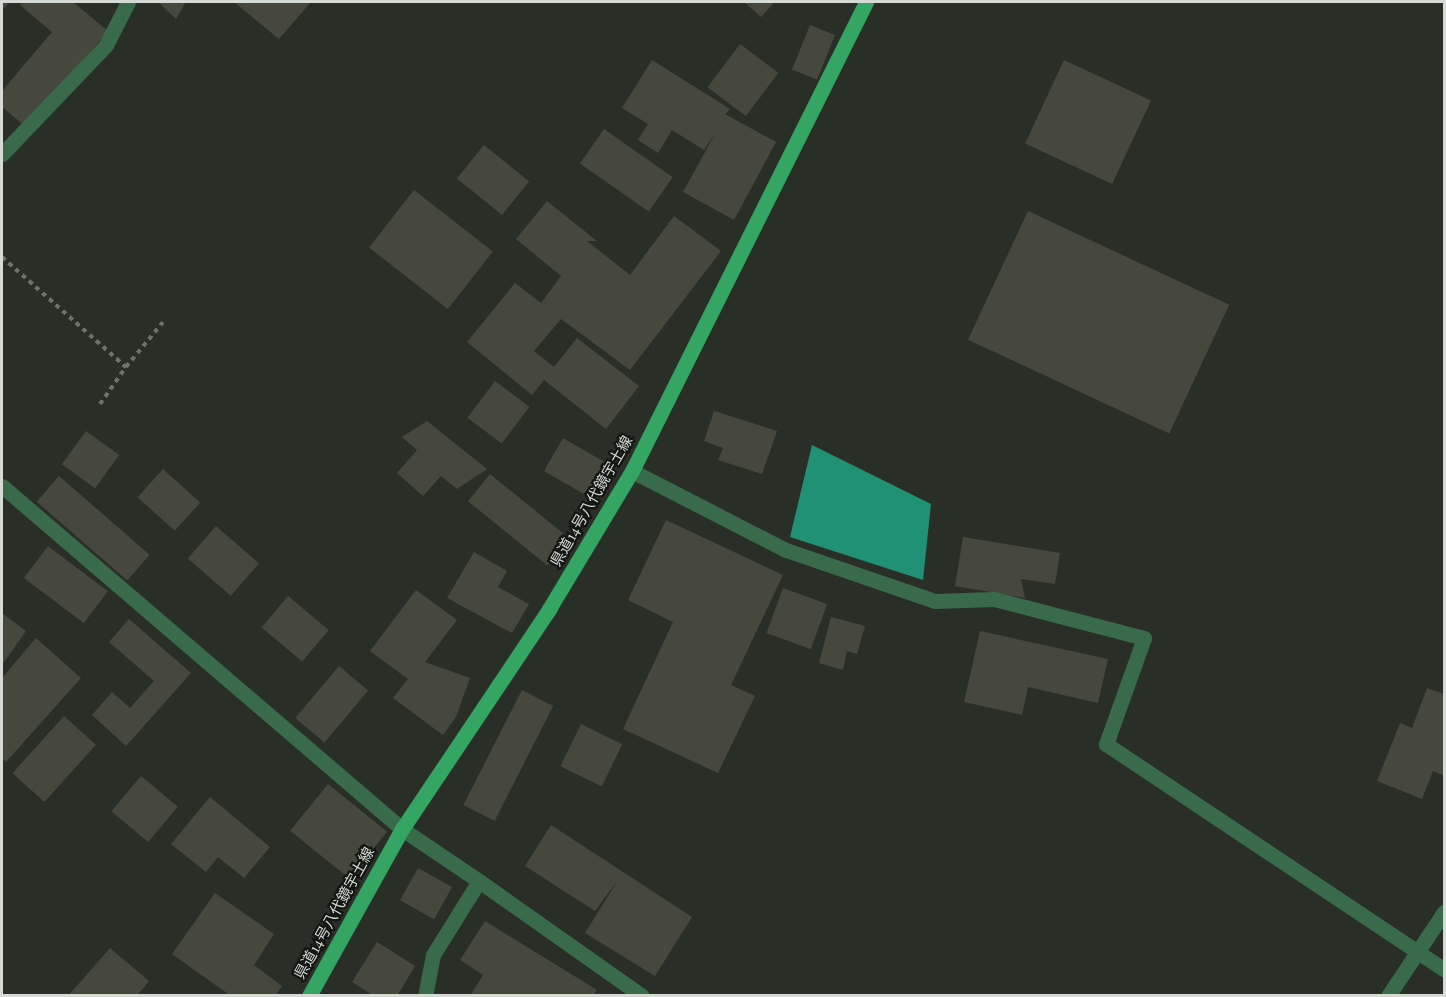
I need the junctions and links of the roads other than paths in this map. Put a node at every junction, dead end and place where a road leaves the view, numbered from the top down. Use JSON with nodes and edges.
{"nodes":[{"id":1,"x":128,"y":2,"type":"edge"},
{"id":2,"x":866,"y":2,"type":"edge"},
{"id":3,"x":2,"y":154,"type":"edge"},
{"id":4,"x":632,"y":471,"type":"junction"},
{"id":5,"x":2,"y":486,"type":"edge"},
{"id":6,"x":402,"y":829,"type":"junction"},
{"id":7,"x":479,"y":881,"type":"junction"},
{"id":8,"x":1444,"y":912,"type":"edge"},
{"id":9,"x":1419,"y":951,"type":"junction"},
{"id":10,"x":1444,"y":969,"type":"edge"},
{"id":11,"x":309,"y":996,"type":"edge"},
{"id":12,"x":425,"y":996,"type":"edge"},
{"id":13,"x":642,"y":996,"type":"edge"},
{"id":14,"x":1388,"y":996,"type":"edge"}],
"edges":[{"from":1,"to":3,"type":"street"},
{"from":2,"to":4,"type":"main road","name":"県道14号八代鏡宇土線"},
{"from":4,"to":6,"type":"main road","name":"県道14号八代鏡宇土線"},
{"from":4,"to":9,"type":"street"},
{"from":5,"to":6,"type":"street"},
{"from":6,"to":7,"type":"street"},
{"from":6,"to":11,"type":"main road","name":"県道14号八代鏡宇土線"},
{"from":7,"to":12,"type":"street"},
{"from":7,"to":13,"type":"street"},
{"from":8,"to":9,"type":"street"},
{"from":9,"to":10,"type":"street"},
{"from":9,"to":14,"type":"street"}]}
